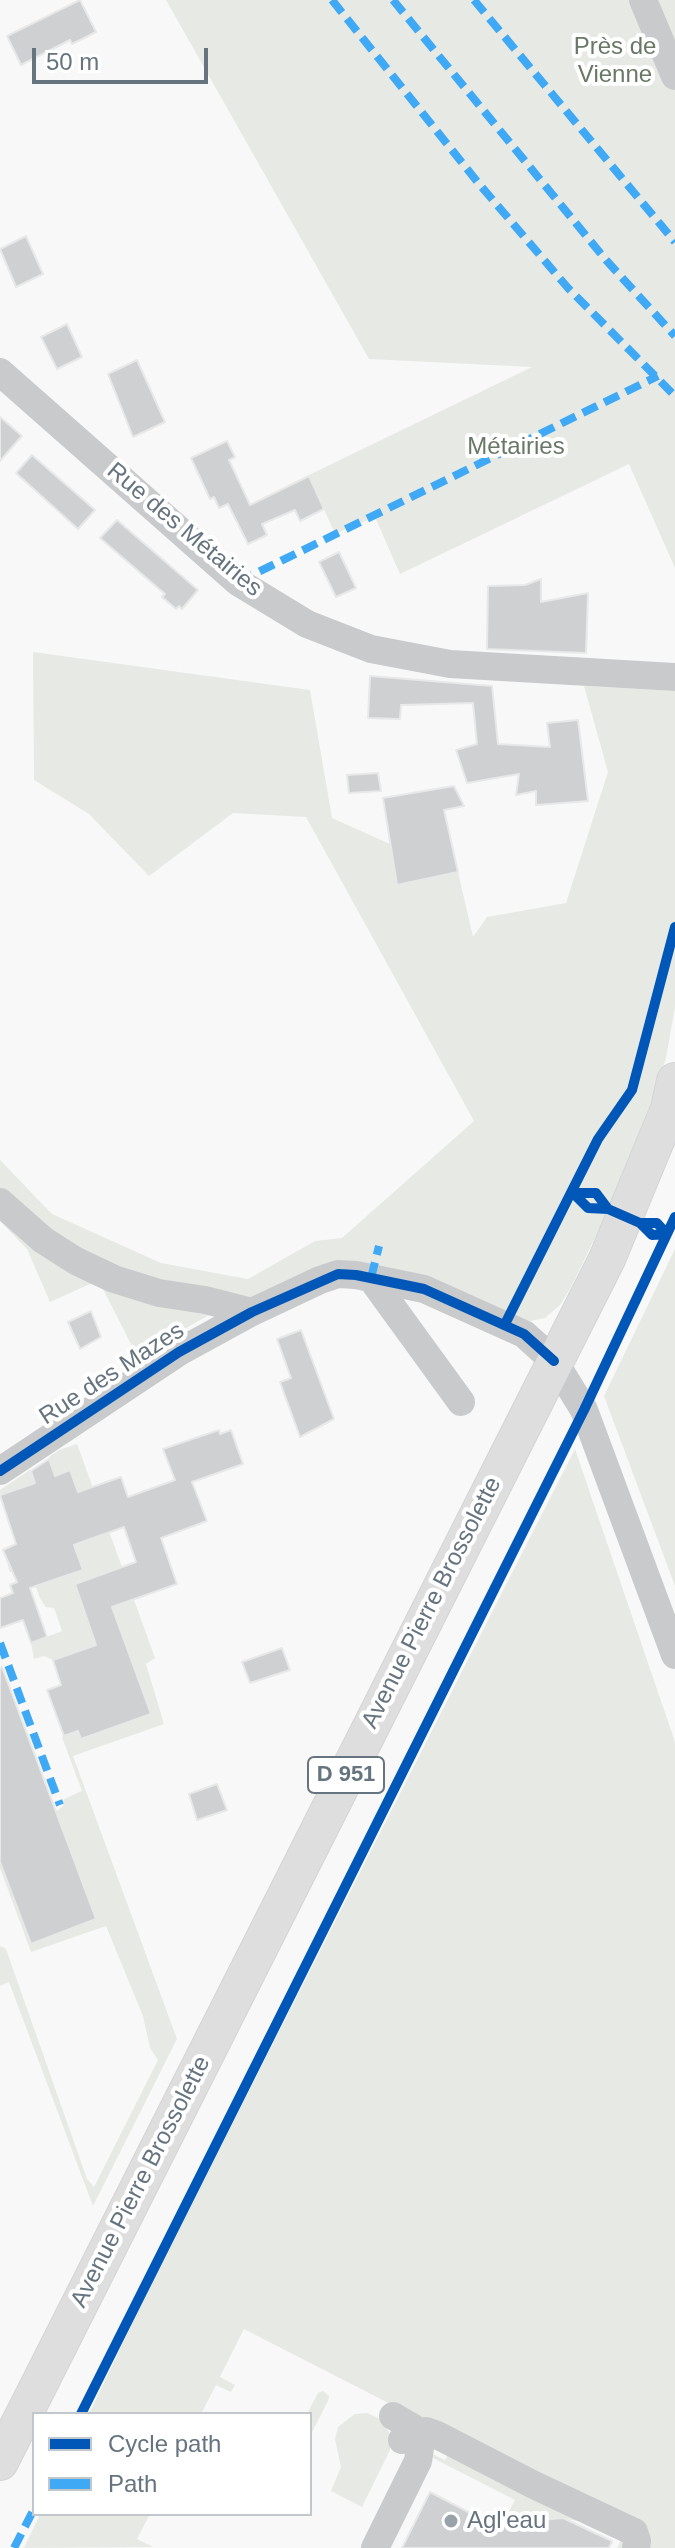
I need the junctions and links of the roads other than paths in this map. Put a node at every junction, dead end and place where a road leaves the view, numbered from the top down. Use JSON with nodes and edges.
{"nodes":[{"id":1,"x":643,"y":0,"type":"edge"},
{"id":2,"x":675,"y":76,"type":"edge"},
{"id":3,"x":0,"y":372,"type":"edge"},
{"id":4,"x":675,"y":677,"type":"edge"},
{"id":5,"x":675,"y":1081,"type":"edge"},
{"id":6,"x":0,"y":1202,"type":"edge"},
{"id":7,"x":371,"y":1278,"type":"junction"},
{"id":8,"x":252,"y":1312,"type":"junction"},
{"id":9,"x":554,"y":1361,"type":"junction"},
{"id":10,"x":461,"y":1402,"type":"dead end"},
{"id":11,"x":0,"y":1471,"type":"edge"},
{"id":12,"x":675,"y":1655,"type":"edge"},
{"id":13,"x":0,"y":2462,"type":"edge"},
{"id":14,"x":375,"y":2548,"type":"edge"},
{"id":15,"x":636,"y":2548,"type":"edge"}],
"edges":[{"from":1,"to":2,"type":"street"},
{"from":3,"to":4,"type":"street","name":"Rue des Métairies"},
{"from":5,"to":9,"type":"main road","name":"Avenue Pierre Brossolette","number":"D 951"},
{"from":6,"to":8,"type":"street"},
{"from":7,"to":8,"type":"street","name":"Rue des Mazes"},
{"from":7,"to":9,"type":"street","name":"Rue des Mazes"},
{"from":7,"to":10,"type":"street"},
{"from":8,"to":11,"type":"street","name":"Rue des Mazes"},
{"from":9,"to":12,"type":"street","name":"Rue des Mazes"},
{"from":9,"to":13,"type":"main road","name":"Avenue Pierre Brossolette","number":"D 951"},
{"from":14,"to":15,"type":"street"}]}
